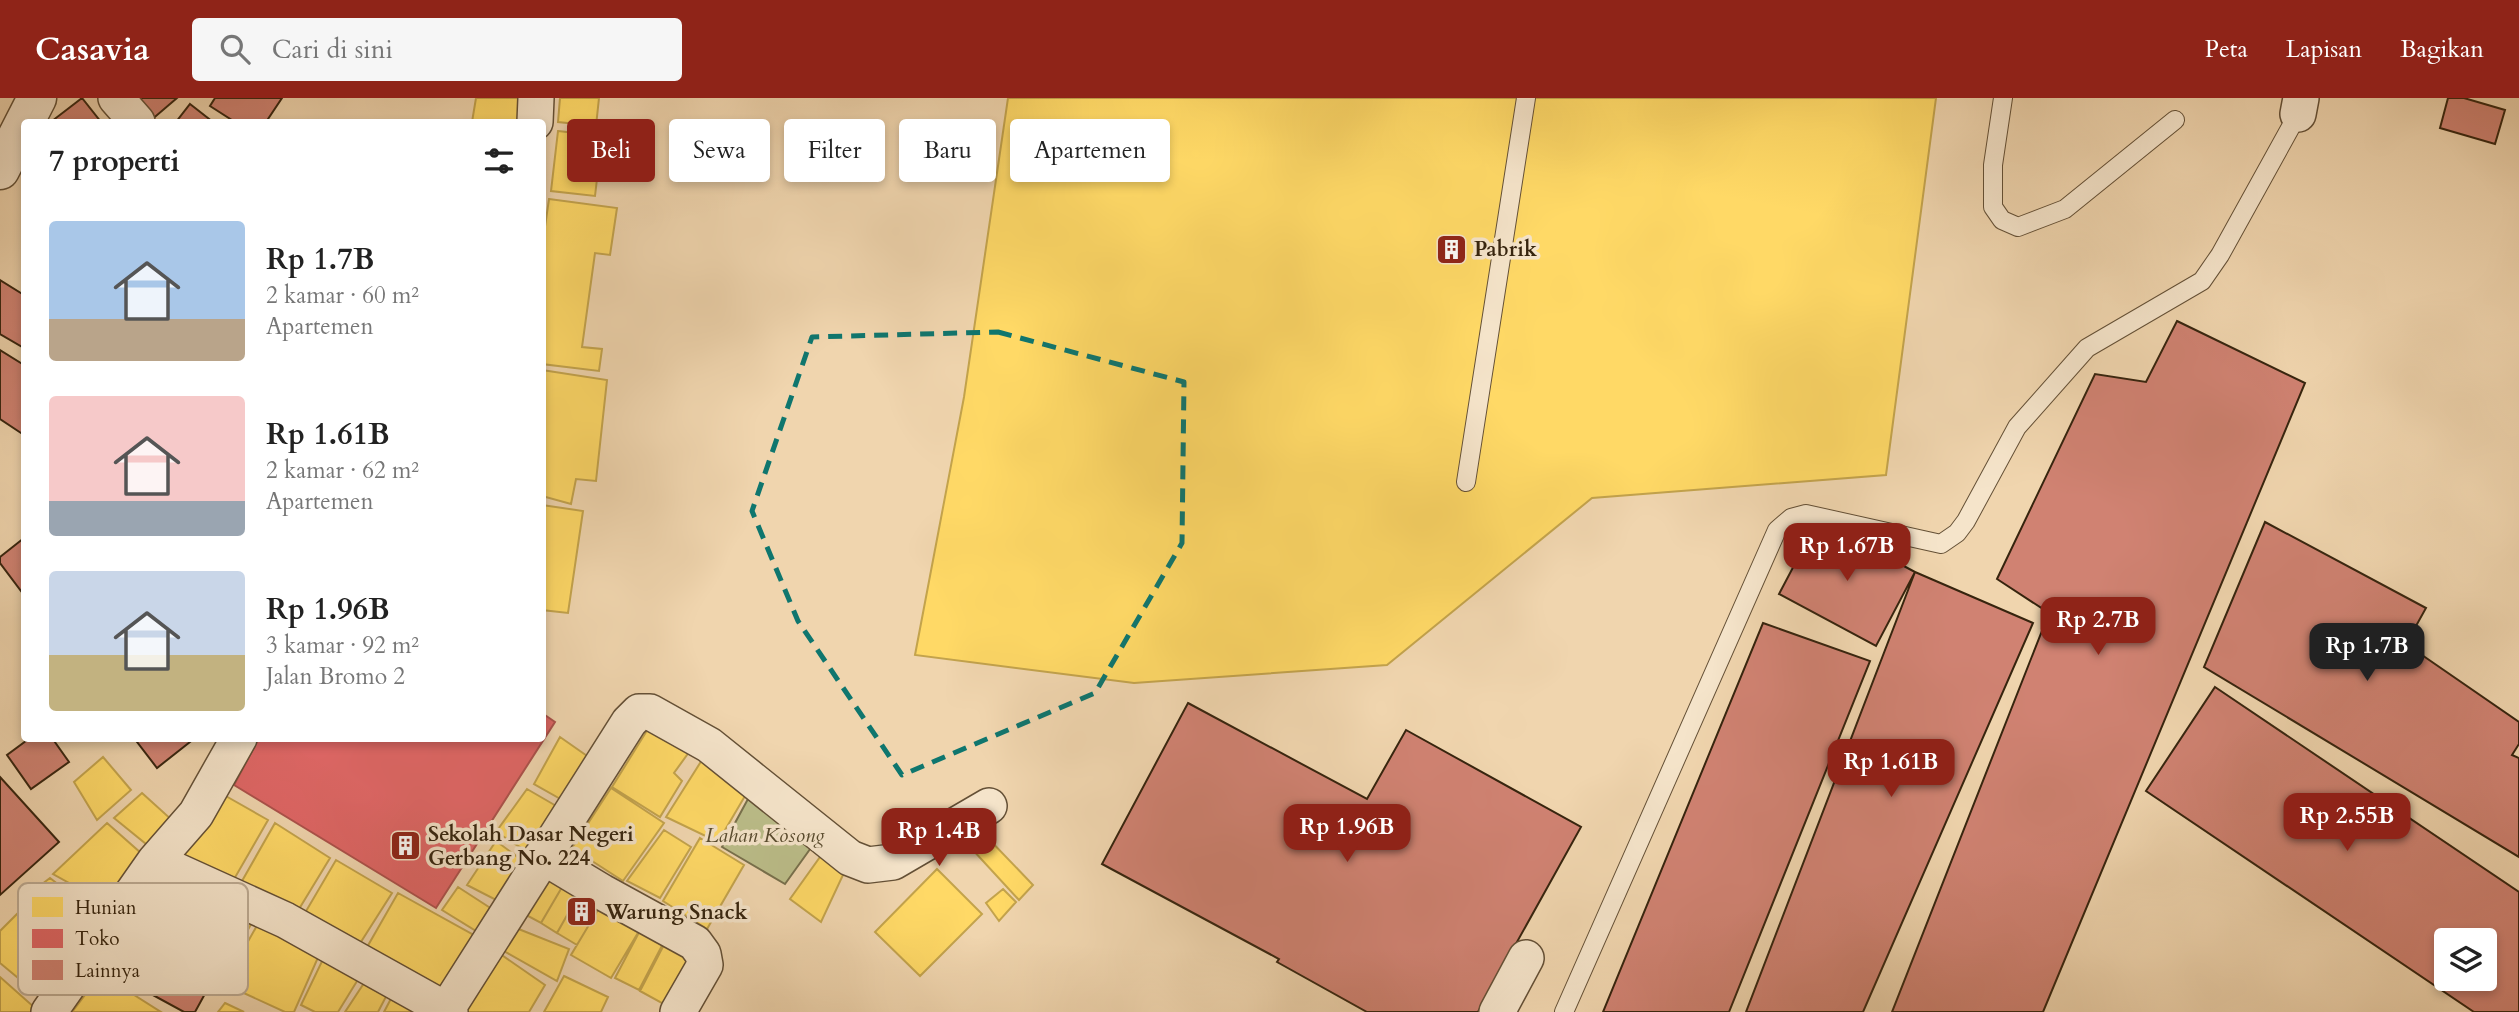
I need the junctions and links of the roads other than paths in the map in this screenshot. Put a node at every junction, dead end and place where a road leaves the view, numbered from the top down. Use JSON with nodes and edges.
{"nodes":[{"id":1,"x":37,"y":98,"type":"edge"},
{"id":2,"x":116,"y":98,"type":"edge"},
{"id":3,"x":536,"y":98,"type":"edge"},
{"id":4,"x":1526,"y":98,"type":"edge"},
{"id":5,"x":2003,"y":98,"type":"edge"},
{"id":6,"x":2300,"y":106,"type":"edge"},
{"id":7,"x":26,"y":119,"type":"edge"},
{"id":8,"x":134,"y":119,"type":"edge"},
{"id":9,"x":535,"y":119,"type":"edge"},
{"id":10,"x":2175,"y":120,"type":"dead end"},
{"id":11,"x":21,"y":129,"type":"edge"},
{"id":12,"x":0,"y":170,"type":"edge"},
{"id":13,"x":1466,"y":482,"type":"dead end"},
{"id":14,"x":238,"y":742,"type":"edge"},
{"id":15,"x":989,"y":806,"type":"dead end"},
{"id":16,"x":542,"y":856,"type":"junction"},
{"id":17,"x":155,"y":861,"type":"junction"},
{"id":18,"x":140,"y":883,"type":"edge"},
{"id":19,"x":203,"y":883,"type":"edge"},
{"id":20,"x":248,"y":903,"type":"edge"},
{"id":21,"x":1526,"y":958,"type":"dead end"},
{"id":22,"x":61,"y":995,"type":"edge"},
{"id":23,"x":447,"y":1011,"type":"edge"},
{"id":24,"x":49,"y":1012,"type":"edge"},
{"id":25,"x":678,"y":1012,"type":"edge"},
{"id":26,"x":1497,"y":1012,"type":"edge"},
{"id":27,"x":1564,"y":1012,"type":"edge"}],
"edges":[{"from":1,"to":7,"type":"street"},
{"from":2,"to":8,"type":"street"},
{"from":3,"to":9,"type":"street"},
{"from":4,"to":13,"type":"lane"},
{"from":5,"to":10,"type":"lane"},
{"from":6,"to":27,"type":"lane"},
{"from":11,"to":12,"type":"street"},
{"from":14,"to":17,"type":"street"},
{"from":15,"to":16,"type":"street"},
{"from":16,"to":23,"type":"street"},
{"from":16,"to":25,"type":"street"},
{"from":17,"to":18,"type":"street"},
{"from":17,"to":19,"type":"street"},
{"from":20,"to":23,"type":"street"},
{"from":21,"to":26,"type":"street"},
{"from":22,"to":24,"type":"street"}]}
